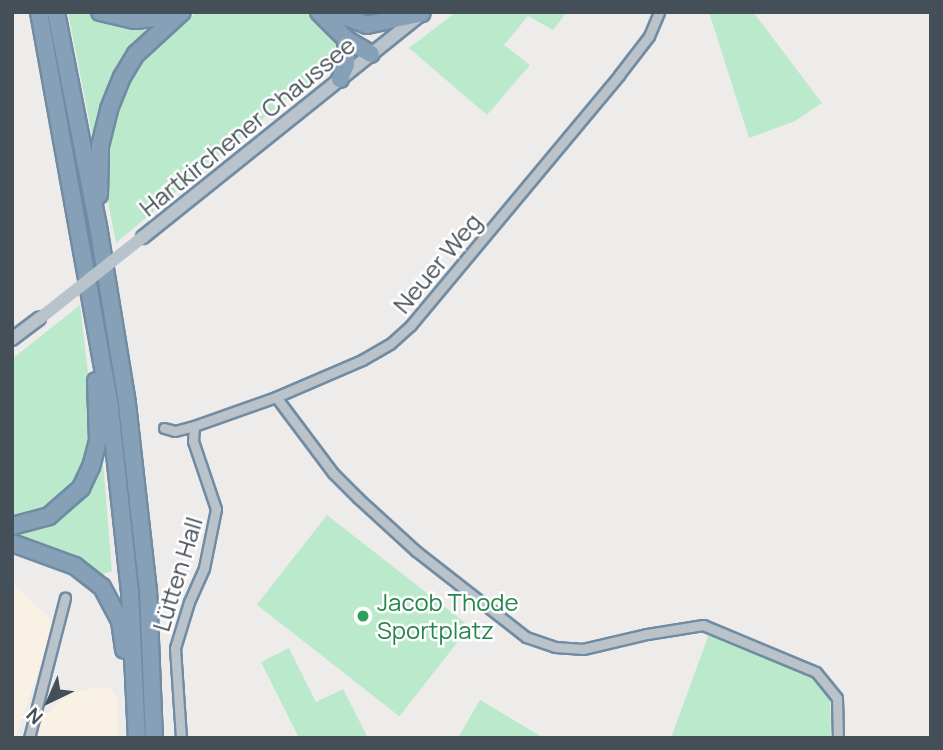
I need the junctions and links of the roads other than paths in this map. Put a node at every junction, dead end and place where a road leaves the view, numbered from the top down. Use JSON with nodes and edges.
{"nodes":[{"id":1,"x":39,"y":12,"type":"edge"},
{"id":2,"x":56,"y":12,"type":"edge"},
{"id":3,"x":100,"y":12,"type":"edge"},
{"id":4,"x":319,"y":12,"type":"edge"},
{"id":5,"x":333,"y":12,"type":"edge"},
{"id":6,"x":659,"y":12,"type":"edge"},
{"id":7,"x":422,"y":13,"type":"edge"},
{"id":8,"x":179,"y":14,"type":"edge"},
{"id":9,"x":355,"y":23,"type":"junction"},
{"id":10,"x":346,"y":39,"type":"junction"},
{"id":11,"x":371,"y":54,"type":"junction"},
{"id":12,"x":340,"y":79,"type":"junction"},
{"id":13,"x":98,"y":226,"type":"junction"},
{"id":14,"x":96,"y":319,"type":"junction"},
{"id":15,"x":12,"y":340,"type":"edge"},
{"id":16,"x":276,"y":397,"type":"junction"},
{"id":17,"x":194,"y":426,"type":"junction"},
{"id":18,"x":164,"y":428,"type":"dead end"},
{"id":19,"x":12,"y":526,"type":"edge"},
{"id":20,"x":12,"y":542,"type":"edge"},
{"id":21,"x":65,"y":598,"type":"dead end"},
{"id":22,"x":137,"y":736,"type":"edge"},
{"id":23,"x":29,"y":738,"type":"edge"},
{"id":24,"x":154,"y":738,"type":"edge"},
{"id":25,"x":181,"y":738,"type":"edge"},
{"id":26,"x":838,"y":738,"type":"edge"}],
"edges":[{"from":1,"to":14,"type":"highway"},
{"from":2,"to":13,"type":"highway"},
{"from":3,"to":8,"type":"highway"},
{"from":4,"to":10,"type":"highway"},
{"from":5,"to":9,"type":"highway"},
{"from":6,"to":16,"type":"street","name":"Neuer Weg"},
{"from":7,"to":9,"type":"highway"},
{"from":7,"to":11,"type":"main road","name":"Hartkirchener Chaussee"},
{"from":8,"to":13,"type":"highway"},
{"from":9,"to":11,"type":"highway"},
{"from":10,"to":11,"type":"highway"},
{"from":10,"to":12,"type":"highway"},
{"from":11,"to":12,"type":"main road","name":"Hartkirchener Chaussee"},
{"from":12,"to":15,"type":"main road","name":"Hartkirchener Chaussee","bridge":true},
{"from":13,"to":24,"type":"highway"},
{"from":14,"to":19,"type":"highway"},
{"from":14,"to":22,"type":"highway"},
{"from":16,"to":17,"type":"street","name":"Neuer Weg"},
{"from":16,"to":26,"type":"street"},
{"from":17,"to":18,"type":"street","name":"Neuer Weg"},
{"from":17,"to":25,"type":"street","name":"Lütten Hall"},
{"from":20,"to":22,"type":"highway"},
{"from":21,"to":23,"type":"street"}]}
